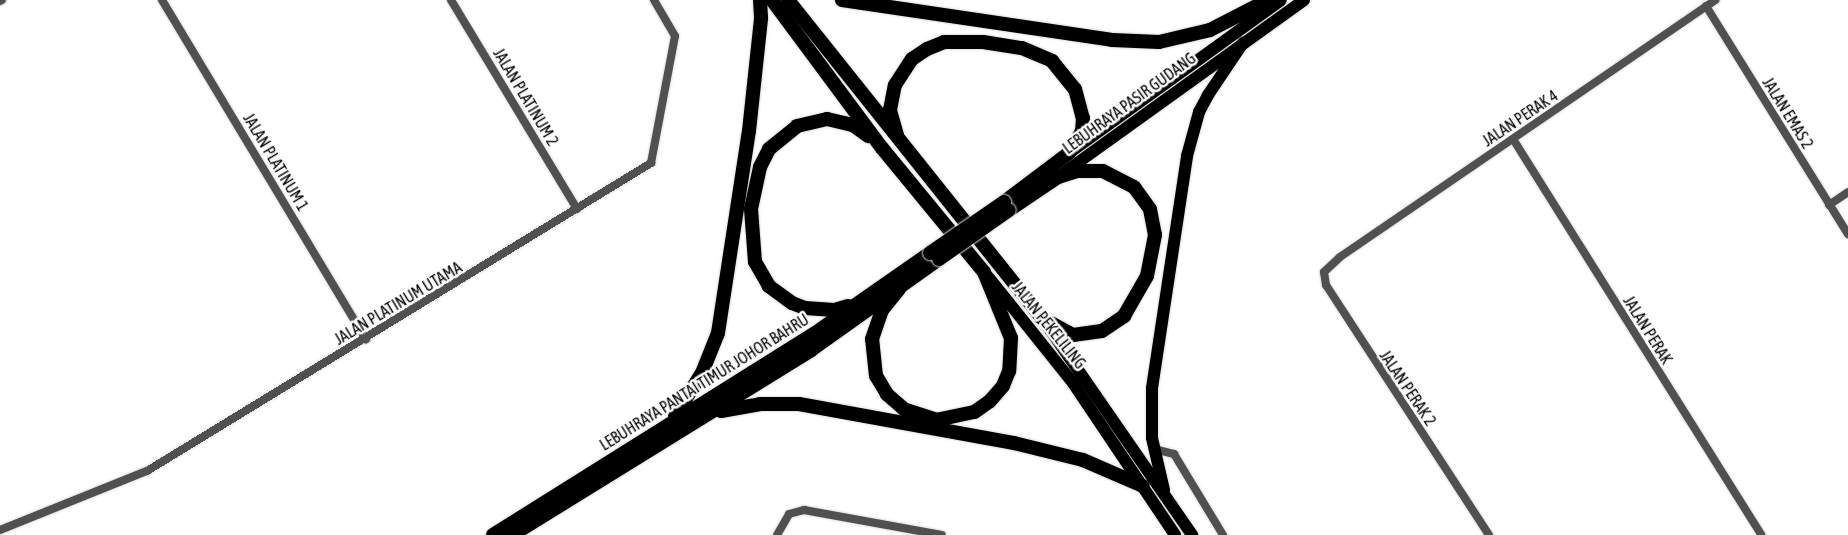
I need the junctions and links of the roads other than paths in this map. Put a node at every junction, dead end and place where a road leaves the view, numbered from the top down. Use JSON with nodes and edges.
{"nodes":[{"id":1,"x":162,"y":0,"type":"edge"},
{"id":2,"x":451,"y":0,"type":"edge"},
{"id":3,"x":654,"y":0,"type":"edge"},
{"id":4,"x":760,"y":0,"type":"edge"},
{"id":5,"x":772,"y":0,"type":"edge"},
{"id":6,"x":788,"y":0,"type":"edge"},
{"id":7,"x":842,"y":0,"type":"edge"},
{"id":8,"x":1268,"y":0,"type":"edge"},
{"id":9,"x":1281,"y":0,"type":"edge"},
{"id":10,"x":1304,"y":0,"type":"edge"},
{"id":11,"x":1715,"y":0,"type":"edge"},
{"id":12,"x":1706,"y":6,"type":"junction"},
{"id":13,"x":1242,"y":43,"type":"junction"},
{"id":14,"x":1513,"y":139,"type":"junction"},
{"id":15,"x":898,"y":141,"type":"junction"},
{"id":16,"x":882,"y":148,"type":"junction"},
{"id":17,"x":1069,"y":154,"type":"junction"},
{"id":18,"x":1058,"y":177,"type":"junction"},
{"id":19,"x":1848,"y":192,"type":"edge"},
{"id":20,"x":1830,"y":204,"type":"junction"},
{"id":21,"x":1006,"y":206,"type":"junction"},
{"id":22,"x":577,"y":209,"type":"junction"},
{"id":23,"x":1848,"y":234,"type":"edge"},
{"id":24,"x":935,"y":256,"type":"junction"},
{"id":25,"x":1340,"y":257,"type":"joint"},
{"id":26,"x":984,"y":272,"type":"junction"},
{"id":27,"x":899,"y":289,"type":"junction"},
{"id":28,"x":866,"y":297,"type":"junction"},
{"id":29,"x":1042,"y":318,"type":"junction"},
{"id":30,"x":366,"y":339,"type":"junction"},
{"id":31,"x":706,"y":416,"type":"junction"},
{"id":32,"x":669,"y":425,"type":"junction"},
{"id":33,"x":1154,"y":449,"type":"junction"},
{"id":34,"x":1143,"y":486,"type":"junction"},
{"id":35,"x":1164,"y":490,"type":"junction"},
{"id":36,"x":0,"y":530,"type":"edge"},
{"id":37,"x":493,"y":535,"type":"edge"},
{"id":38,"x":512,"y":535,"type":"edge"},
{"id":39,"x":777,"y":535,"type":"edge"},
{"id":40,"x":942,"y":535,"type":"edge"},
{"id":41,"x":1175,"y":535,"type":"edge"},
{"id":42,"x":1192,"y":535,"type":"edge"},
{"id":43,"x":1222,"y":535,"type":"edge"},
{"id":44,"x":1489,"y":535,"type":"edge"},
{"id":45,"x":1761,"y":535,"type":"edge"}],
"edges":[{"from":1,"to":30,"type":"street","name":"JALAN PLATINUM 1"},
{"from":2,"to":22,"type":"street","name":"JALAN PLATINUM 2"},
{"from":3,"to":22,"type":"street","name":"JALAN PLATINUM UTAMA"},
{"from":4,"to":32,"type":"highway"},
{"from":5,"to":16,"type":"highway"},
{"from":6,"to":15,"type":"highway"},
{"from":7,"to":8,"type":"highway"},
{"from":9,"to":17,"type":"main road","name":"LEBUHRAYA PASIR GUDANG"},
{"from":10,"to":13,"type":"main road","name":"LEBUHRAYA PASIR GUDANG"},
{"from":11,"to":12,"type":"street","name":"JALAN PERAK 4"},
{"from":12,"to":14,"type":"street","name":"JALAN PERAK 4"},
{"from":12,"to":20,"type":"street","name":"JALAN EMAS 2"},
{"from":13,"to":18,"type":"main road","name":"LEBUHRAYA PASIR GUDANG"},
{"from":13,"to":33,"type":"main road"},
{"from":14,"to":25,"type":"street","name":"JALAN PERAK 4"},
{"from":14,"to":45,"type":"street","name":"JALAN PERAK"},
{"from":15,"to":17,"type":"highway"},
{"from":15,"to":29,"type":"highway"},
{"from":16,"to":26,"type":"highway","name":"JALAN PEKELILING"},
{"from":16,"to":28,"type":"highway"},
{"from":17,"to":21,"type":"highway","name":"LEBUHRAYA PASIR GUDANG"},
{"from":18,"to":21,"type":"highway","name":"LEBUHRAYA PASIR GUDANG"},
{"from":18,"to":29,"type":"highway"},
{"from":19,"to":20,"type":"street"},
{"from":20,"to":23,"type":"street","name":"JALAN EMAS 2"},
{"from":21,"to":24,"type":"highway","name":"LEBUHRAYA PASIR GUDANG","bridge":true},
{"from":22,"to":30,"type":"street","name":"JALAN PLATINUM UTAMA"},
{"from":24,"to":27,"type":"highway","name":"LEBUHRAYA PANTAI TIMUR JOHOR BAHRU"},
{"from":24,"to":28,"type":"highway","name":"LEBUHRAYA PANTAI TIMUR JOHOR BAHRU"},
{"from":25,"to":44,"type":"street","name":"JALAN PERAK 2"},
{"from":26,"to":27,"type":"highway"},
{"from":26,"to":34,"type":"main road","name":"JALAN PEKELILING"},
{"from":27,"to":31,"type":"highway","name":"LEBUHRAYA PANTAI TIMUR JOHOR BAHRU"},
{"from":28,"to":32,"type":"highway","name":"LEBUHRAYA PANTAI TIMUR JOHOR BAHRU"},
{"from":29,"to":35,"type":"main road","name":"JALAN PEKELILING"},
{"from":30,"to":36,"type":"street","name":"JALAN PLATINUM UTAMA"},
{"from":31,"to":34,"type":"highway"},
{"from":31,"to":38,"type":"highway","name":"LEBUHRAYA PANTAI TIMUR JOHOR BAHRU"},
{"from":32,"to":37,"type":"highway","name":"LEBUHRAYA PANTAI TIMUR JOHOR BAHRU"},
{"from":33,"to":35,"type":"main road"},
{"from":33,"to":43,"type":"street"},
{"from":34,"to":41,"type":"main road","name":"JALAN PEKELILING"},
{"from":35,"to":42,"type":"main road","name":"JALAN PEKELILING"},
{"from":39,"to":40,"type":"street"}]}
